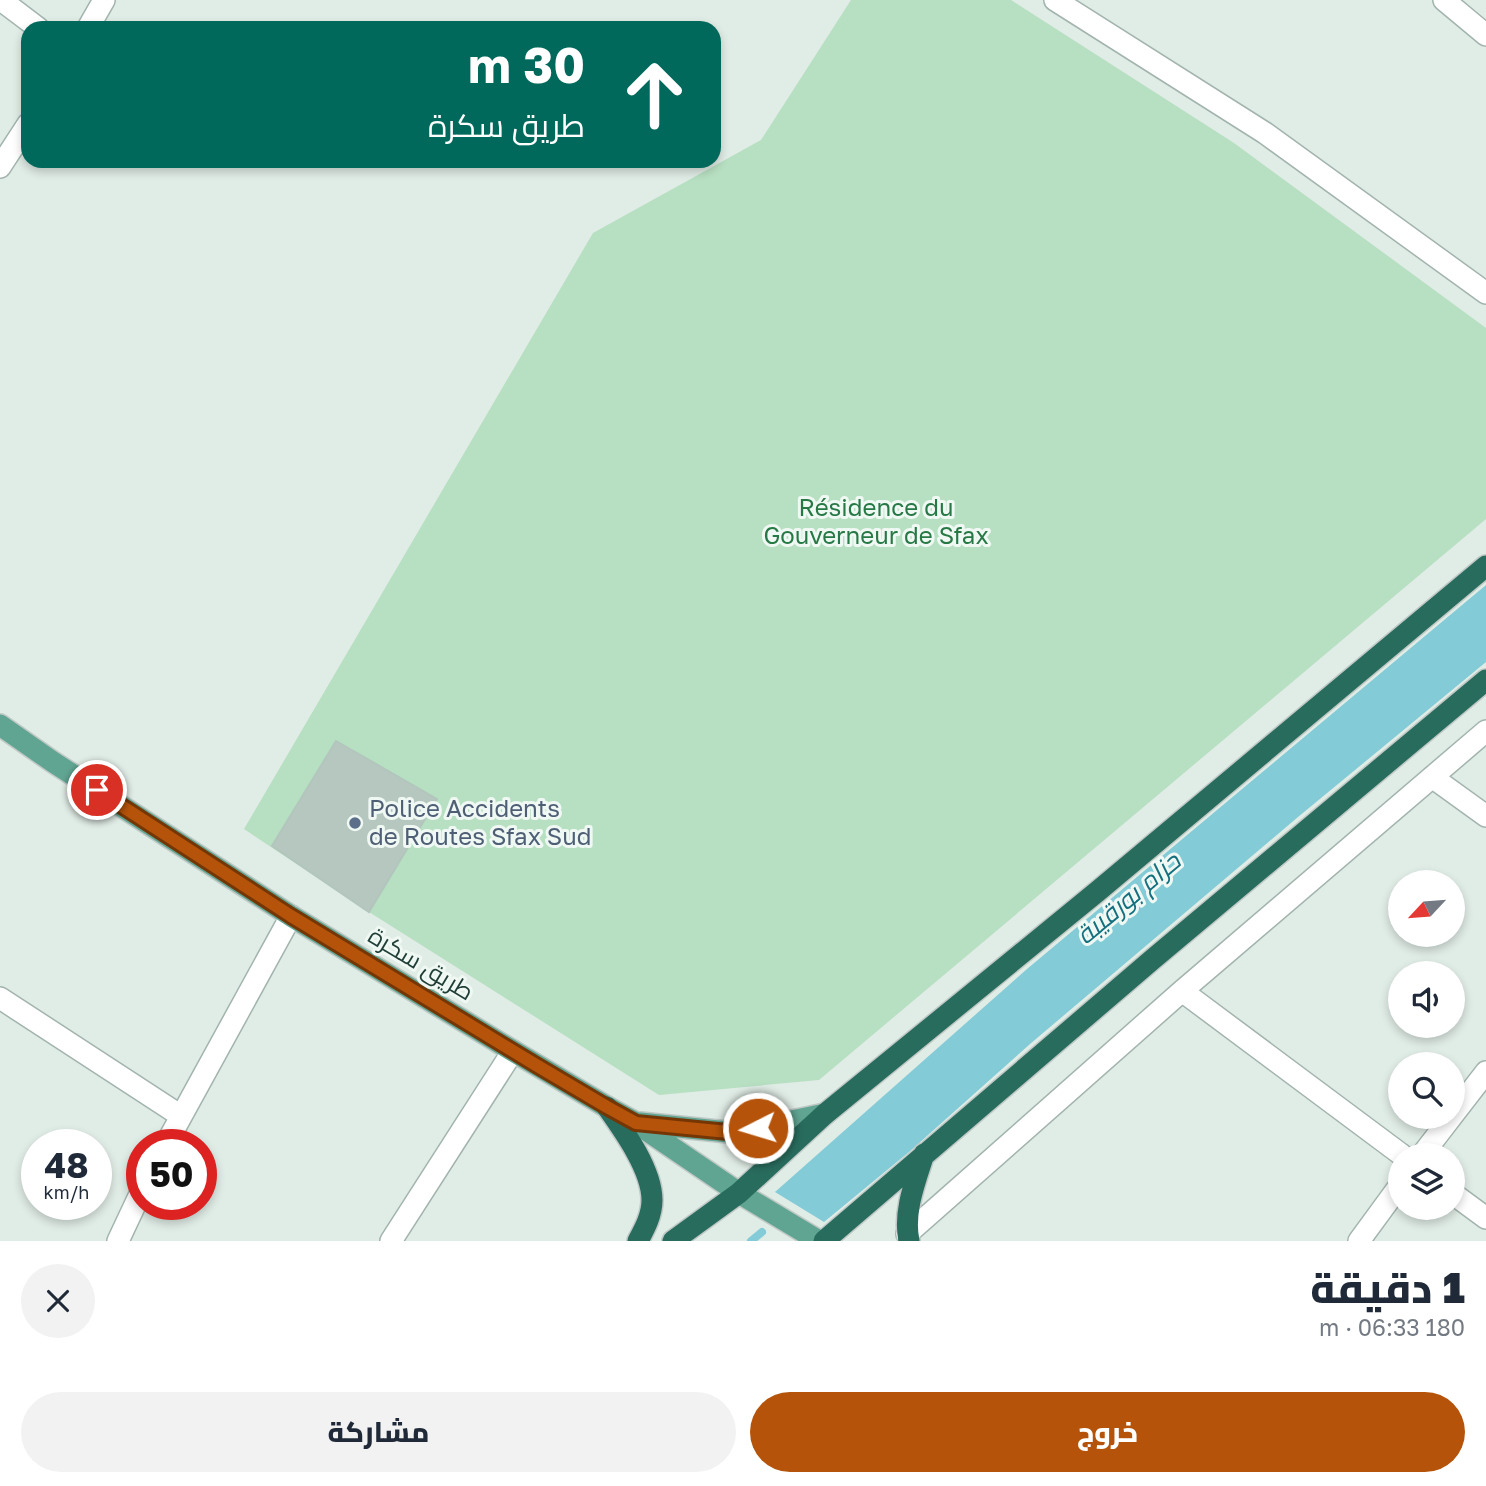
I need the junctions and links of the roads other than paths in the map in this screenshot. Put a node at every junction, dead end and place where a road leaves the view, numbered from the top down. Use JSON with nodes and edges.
{"nodes":[{"id":1,"x":1,"y":0,"type":"edge"},
{"id":2,"x":104,"y":0,"type":"edge"},
{"id":3,"x":1055,"y":0,"type":"edge"},
{"id":4,"x":1444,"y":0,"type":"edge"},
{"id":5,"x":29,"y":21,"type":"edge"},
{"id":6,"x":92,"y":21,"type":"edge"},
{"id":7,"x":1486,"y":35,"type":"edge"},
{"id":8,"x":21,"y":135,"type":"edge"},
{"id":9,"x":0,"y":167,"type":"edge"},
{"id":10,"x":1484,"y":289,"type":"edge"},
{"id":11,"x":1486,"y":566,"type":"edge"},
{"id":12,"x":1486,"y":681,"type":"edge"},
{"id":13,"x":0,"y":725,"type":"edge"},
{"id":14,"x":1486,"y":731,"type":"edge"},
{"id":15,"x":1432,"y":777,"type":"junction"},
{"id":16,"x":1486,"y":816,"type":"edge"},
{"id":17,"x":291,"y":916,"type":"junction"},
{"id":18,"x":1182,"y":991,"type":"junction"},
{"id":19,"x":0,"y":998,"type":"edge"},
{"id":20,"x":513,"y":1051,"type":"junction"},
{"id":21,"x":1486,"y":1072,"type":"edge"},
{"id":22,"x":1465,"y":1099,"type":"edge"},
{"id":23,"x":607,"y":1107,"type":"junction"},
{"id":24,"x":825,"y":1114,"type":"junction"},
{"id":25,"x":181,"y":1115,"type":"junction"},
{"id":26,"x":636,"y":1123,"type":"junction"},
{"id":27,"x":174,"y":1129,"type":"edge"},
{"id":28,"x":1442,"y":1129,"type":"edge"},
{"id":29,"x":1431,"y":1143,"type":"edge"},
{"id":30,"x":1388,"y":1145,"type":"edge"},
{"id":31,"x":924,"y":1154,"type":"junction"},
{"id":32,"x":739,"y":1193,"type":"junction"},
{"id":33,"x":1388,"y":1201,"type":"edge"},
{"id":34,"x":1465,"y":1203,"type":"edge"},
{"id":35,"x":1486,"y":1218,"type":"edge"},
{"id":36,"x":128,"y":1220,"type":"edge"},
{"id":37,"x":908,"y":1238,"type":"edge"},
{"id":38,"x":118,"y":1241,"type":"edge"},
{"id":39,"x":391,"y":1241,"type":"edge"},
{"id":40,"x":638,"y":1241,"type":"edge"},
{"id":41,"x":673,"y":1241,"type":"edge"},
{"id":42,"x":821,"y":1241,"type":"edge"},
{"id":43,"x":1359,"y":1241,"type":"edge"}],
"edges":[{"from":1,"to":5,"type":"street"},
{"from":2,"to":6,"type":"street"},
{"from":3,"to":10,"type":"street"},
{"from":4,"to":7,"type":"street"},
{"from":8,"to":9,"type":"street"},
{"from":11,"to":24,"type":"highway"},
{"from":12,"to":31,"type":"highway"},
{"from":13,"to":17,"type":"main road","name":"طريق سكرة"},
{"from":14,"to":15,"type":"street"},
{"from":15,"to":16,"type":"street"},
{"from":15,"to":18,"type":"street"},
{"from":17,"to":20,"type":"main road","name":"طريق سكرة"},
{"from":17,"to":25,"type":"street"},
{"from":18,"to":30,"type":"street"},
{"from":18,"to":37,"type":"street"},
{"from":19,"to":25,"type":"street"},
{"from":20,"to":23,"type":"main road","name":"طريق سكرة"},
{"from":20,"to":39,"type":"street"},
{"from":21,"to":22,"type":"street"},
{"from":23,"to":26,"type":"main road","name":"طريق سكرة"},
{"from":23,"to":40,"type":"highway"},
{"from":24,"to":26,"type":"main road"},
{"from":24,"to":32,"type":"highway"},
{"from":25,"to":27,"type":"street"},
{"from":26,"to":32,"type":"main road","name":"طريق سكرة"},
{"from":28,"to":29,"type":"street"},
{"from":31,"to":37,"type":"highway"},
{"from":31,"to":42,"type":"highway"},
{"from":32,"to":41,"type":"highway"},
{"from":32,"to":42,"type":"main road","name":"طريق سكرة"},
{"from":33,"to":43,"type":"street"},
{"from":34,"to":35,"type":"street"},
{"from":36,"to":38,"type":"street"}]}
